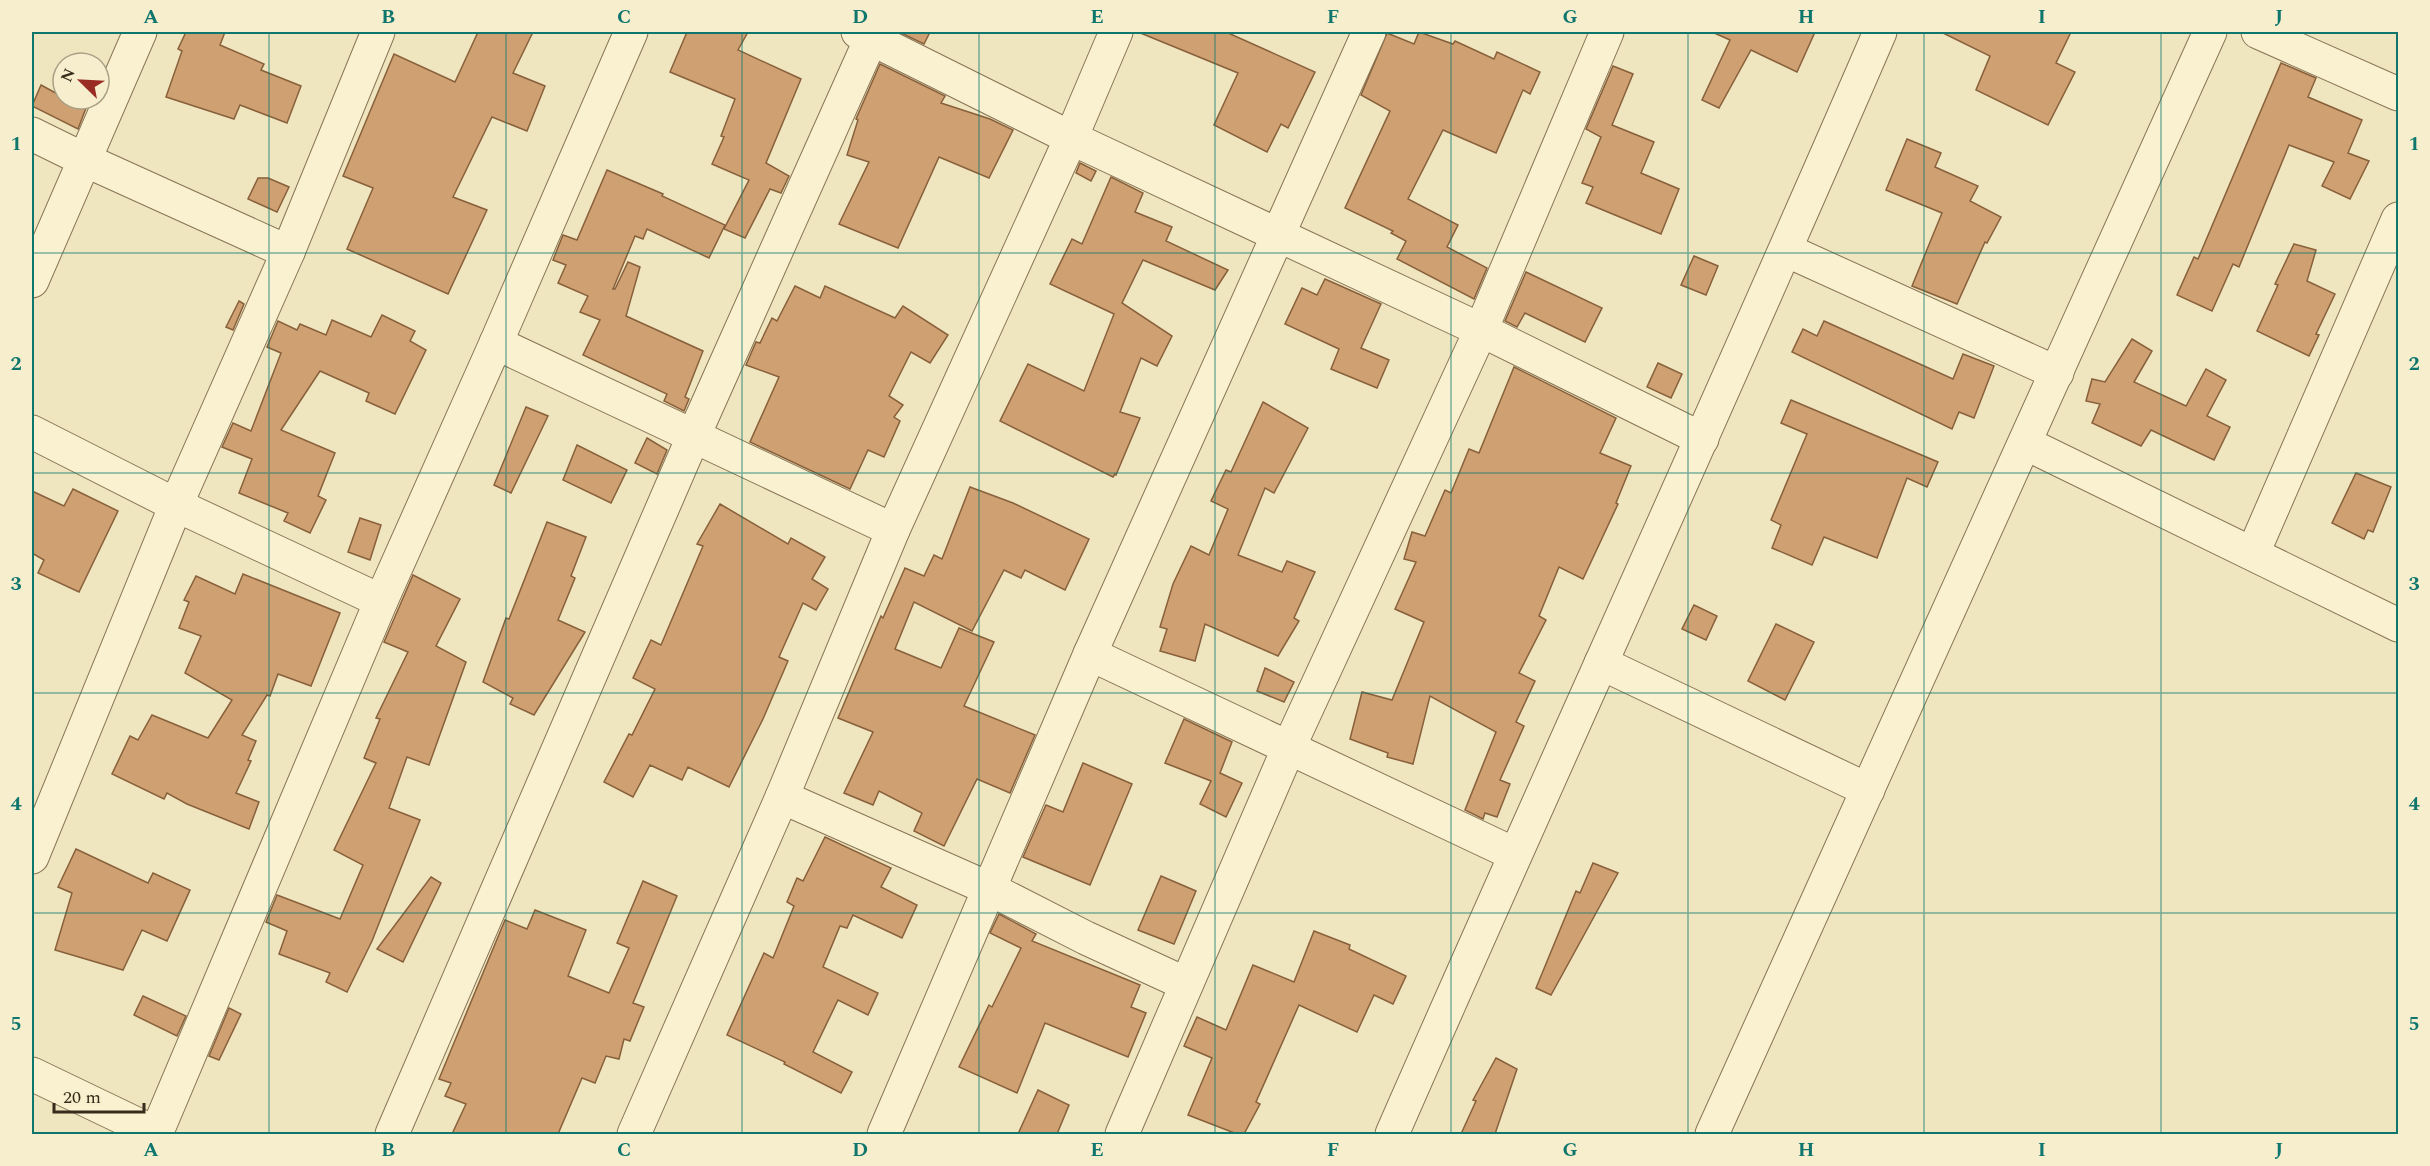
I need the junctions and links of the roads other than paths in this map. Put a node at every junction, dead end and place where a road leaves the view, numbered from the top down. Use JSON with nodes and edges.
{"nodes":[{"id":1,"x":140,"y":32,"type":"edge"},
{"id":2,"x":378,"y":32,"type":"edge"},
{"id":3,"x":631,"y":32,"type":"edge"},
{"id":4,"x":1116,"y":32,"type":"edge"},
{"id":5,"x":1369,"y":32,"type":"edge"},
{"id":6,"x":1607,"y":32,"type":"edge"},
{"id":7,"x":1880,"y":32,"type":"edge"},
{"id":8,"x":2210,"y":32,"type":"edge"},
{"id":9,"x":2258,"y":32,"type":"edge"},
{"id":10,"x":868,"y":34,"type":"edge"},
{"id":11,"x":2398,"y":94,"type":"edge"},
{"id":12,"x":32,"y":134,"type":"edge"},
{"id":13,"x":1071,"y":138,"type":"junction"},
{"id":14,"x":85,"y":160,"type":"junction"},
{"id":15,"x":2398,"y":219,"type":"edge"},
{"id":16,"x":1278,"y":236,"type":"junction"},
{"id":17,"x":1786,"y":250,"type":"junction"},
{"id":18,"x":288,"y":252,"type":"junction"},
{"id":19,"x":32,"y":281,"type":"edge"},
{"id":20,"x":1481,"y":330,"type":"junction"},
{"id":21,"x":496,"y":343,"type":"junction"},
{"id":22,"x":2057,"y":373,"type":"junction"},
{"id":23,"x":32,"y":432,"type":"edge"},
{"id":24,"x":694,"y":435,"type":"junction"},
{"id":25,"x":1702,"y":439,"type":"junction"},
{"id":26,"x":2025,"y":443,"type":"junction"},
{"id":27,"x":176,"y":505,"type":"junction"},
{"id":28,"x":893,"y":530,"type":"junction"},
{"id":29,"x":2253,"y":553,"type":"junction"},
{"id":30,"x":381,"y":601,"type":"junction"},
{"id":31,"x":2398,"y":625,"type":"edge"},
{"id":32,"x":1090,"y":654,"type":"junction"},
{"id":33,"x":1601,"y":663,"type":"junction"},
{"id":34,"x":1289,"y":747,"type":"junction"},
{"id":35,"x":1868,"y":790,"type":"junction"},
{"id":36,"x":782,"y":797,"type":"junction"},
{"id":37,"x":1514,"y":854,"type":"junction"},
{"id":38,"x":32,"y":857,"type":"edge"},
{"id":39,"x":990,"y":889,"type":"junction"},
{"id":40,"x":1186,"y":984,"type":"junction"},
{"id":41,"x":32,"y":1074,"type":"edge"},
{"id":42,"x":156,"y":1134,"type":"edge"},
{"id":43,"x":392,"y":1134,"type":"edge"},
{"id":44,"x":634,"y":1134,"type":"edge"},
{"id":45,"x":884,"y":1134,"type":"edge"},
{"id":46,"x":1122,"y":1134,"type":"edge"},
{"id":47,"x":1392,"y":1134,"type":"edge"},
{"id":48,"x":1712,"y":1134,"type":"edge"}],
"edges":[{"from":1,"to":14,"type":"street"},
{"from":2,"to":18,"type":"street"},
{"from":3,"to":21,"type":"street"},
{"from":4,"to":13,"type":"street"},
{"from":5,"to":16,"type":"street"},
{"from":6,"to":20,"type":"street"},
{"from":7,"to":17,"type":"street"},
{"from":8,"to":22,"type":"street"},
{"from":9,"to":11,"type":"street"},
{"from":10,"to":13,"type":"street"},
{"from":10,"to":24,"type":"street"},
{"from":12,"to":14,"type":"street"},
{"from":13,"to":16,"type":"street"},
{"from":13,"to":28,"type":"street"},
{"from":14,"to":18,"type":"street"},
{"from":14,"to":19,"type":"street"},
{"from":15,"to":29,"type":"street"},
{"from":16,"to":20,"type":"street"},
{"from":16,"to":32,"type":"street"},
{"from":17,"to":22,"type":"street"},
{"from":17,"to":25,"type":"street"},
{"from":18,"to":27,"type":"street"},
{"from":20,"to":25,"type":"street"},
{"from":20,"to":34,"type":"street"},
{"from":21,"to":24,"type":"street"},
{"from":21,"to":30,"type":"street"},
{"from":22,"to":26,"type":"street"},
{"from":23,"to":27,"type":"street"},
{"from":24,"to":28,"type":"street"},
{"from":24,"to":43,"type":"street"},
{"from":25,"to":33,"type":"street"},
{"from":26,"to":29,"type":"street"},
{"from":26,"to":35,"type":"street"},
{"from":27,"to":30,"type":"street"},
{"from":27,"to":38,"type":"street"},
{"from":28,"to":36,"type":"street"},
{"from":29,"to":31,"type":"street"},
{"from":30,"to":42,"type":"street"},
{"from":32,"to":34,"type":"street"},
{"from":32,"to":39,"type":"street"},
{"from":33,"to":35,"type":"street"},
{"from":33,"to":37,"type":"street"},
{"from":34,"to":37,"type":"street"},
{"from":34,"to":40,"type":"street"},
{"from":35,"to":48,"type":"street"},
{"from":36,"to":39,"type":"street"},
{"from":36,"to":44,"type":"street"},
{"from":37,"to":47,"type":"street"},
{"from":39,"to":40,"type":"street"},
{"from":39,"to":45,"type":"street"},
{"from":40,"to":46,"type":"street"},
{"from":41,"to":42,"type":"street"}]}
